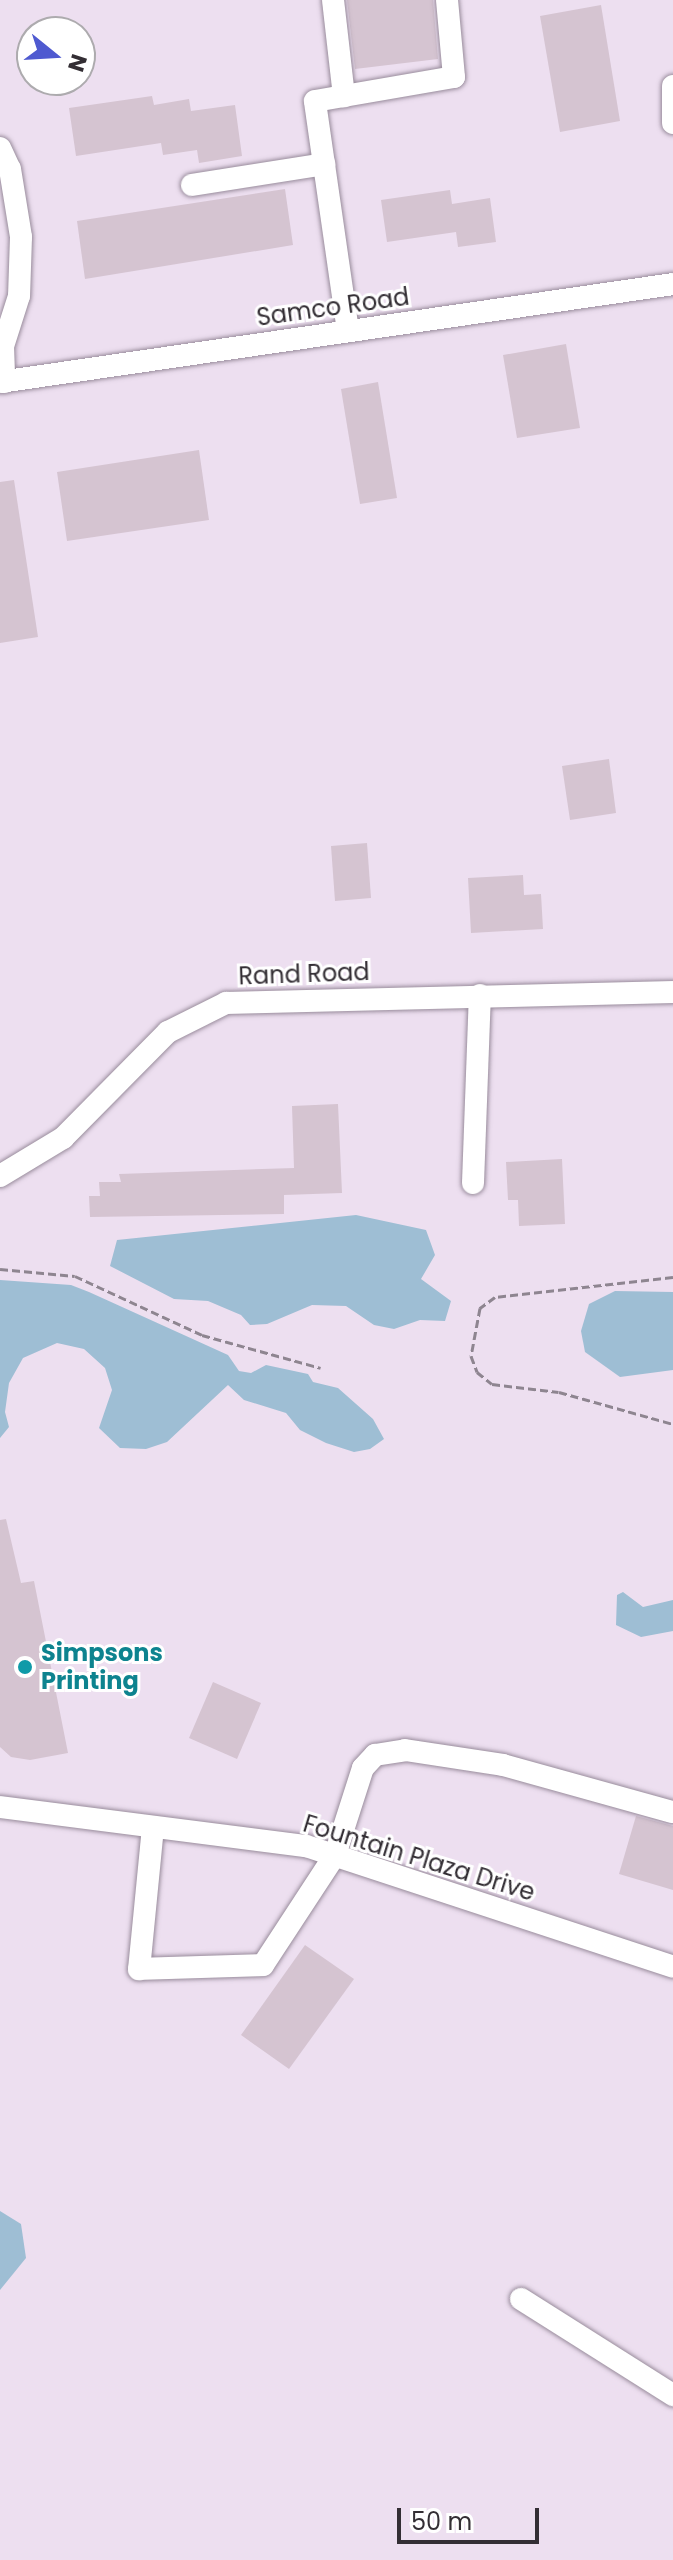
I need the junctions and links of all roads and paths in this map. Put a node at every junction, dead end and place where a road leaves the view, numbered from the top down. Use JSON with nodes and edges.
{"nodes":[{"id":1,"x":333,"y":0,"type":"edge"},
{"id":2,"x":447,"y":0,"type":"edge"},
{"id":3,"x":673,"y":86,"type":"edge"},
{"id":4,"x":344,"y":96,"type":"junction"},
{"id":5,"x":673,"y":123,"type":"edge"},
{"id":6,"x":0,"y":148,"type":"edge"},
{"id":7,"x":324,"y":164,"type":"junction"},
{"id":8,"x":192,"y":185,"type":"dead end"},
{"id":9,"x":673,"y":284,"type":"edge"},
{"id":10,"x":348,"y":331,"type":"junction"},
{"id":11,"x":2,"y":382,"type":"edge"},
{"id":12,"x":673,"y":992,"type":"edge"},
{"id":13,"x":480,"y":995,"type":"junction"},
{"id":14,"x":0,"y":1176,"type":"edge"},
{"id":15,"x":473,"y":1183,"type":"dead end"},
{"id":16,"x":0,"y":1269,"type":"edge"},
{"id":17,"x":673,"y":1277,"type":"edge"},
{"id":18,"x":321,"y":1368,"type":"dead end"},
{"id":19,"x":673,"y":1424,"type":"edge"},
{"id":20,"x":0,"y":1807,"type":"edge"},
{"id":21,"x":673,"y":1812,"type":"edge"},
{"id":22,"x":153,"y":1827,"type":"junction"},
{"id":23,"x":335,"y":1855,"type":"junction"},
{"id":24,"x":673,"y":1967,"type":"edge"},
{"id":25,"x":521,"y":2299,"type":"dead end"},
{"id":26,"x":673,"y":2395,"type":"edge"}],
"edges":[{"from":1,"to":4,"type":"street"},
{"from":2,"to":4,"type":"street"},
{"from":3,"to":5,"type":"street"},
{"from":4,"to":7,"type":"street"},
{"from":6,"to":11,"type":"street"},
{"from":7,"to":8,"type":"street"},
{"from":7,"to":10,"type":"street"},
{"from":9,"to":10,"type":"street","name":"Samco Road"},
{"from":10,"to":11,"type":"street","name":"Samco Road"},
{"from":12,"to":13,"type":"street","name":"Rand Road"},
{"from":13,"to":14,"type":"street","name":"Rand Road"},
{"from":13,"to":15,"type":"street"},
{"from":16,"to":18,"type":"path"},
{"from":17,"to":19,"type":"path"},
{"from":20,"to":22,"type":"street","name":"Fountain Plaza Drive"},
{"from":21,"to":23,"type":"street"},
{"from":22,"to":23,"type":"street","name":"Fountain Plaza Drive"},
{"from":22,"to":23,"type":"street"},
{"from":23,"to":24,"type":"street","name":"Fountain Plaza Drive"},
{"from":25,"to":26,"type":"street"}]}
